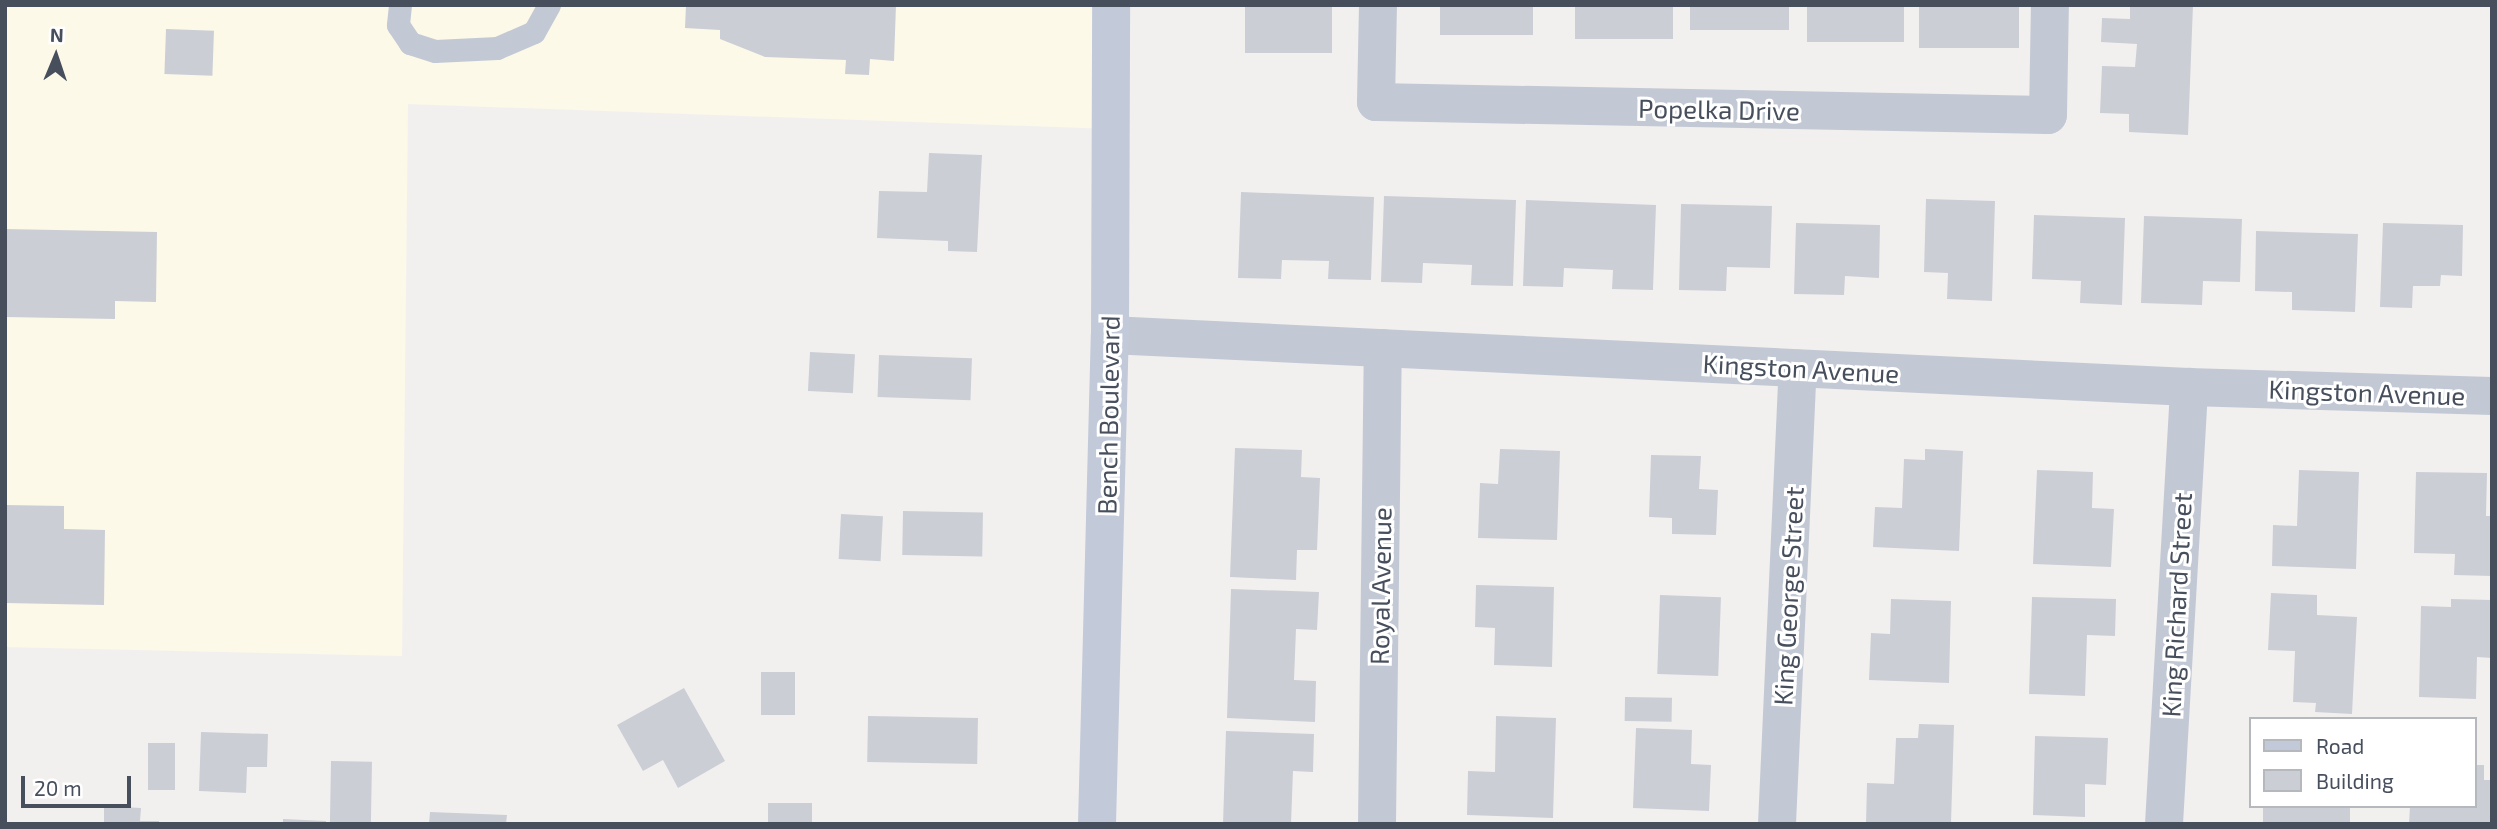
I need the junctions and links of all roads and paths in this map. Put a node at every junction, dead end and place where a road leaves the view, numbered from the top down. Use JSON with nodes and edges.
{"nodes":[{"id":1,"x":400,"y":5,"type":"edge"},
{"id":2,"x":549,"y":5,"type":"edge"},
{"id":3,"x":1111,"y":5,"type":"edge"},
{"id":4,"x":1378,"y":5,"type":"edge"},
{"id":5,"x":2050,"y":5,"type":"edge"},
{"id":6,"x":1110,"y":335,"type":"junction"},
{"id":7,"x":1383,"y":348,"type":"junction"},
{"id":8,"x":1798,"y":368,"type":"junction"},
{"id":9,"x":2189,"y":387,"type":"junction"},
{"id":10,"x":2492,"y":396,"type":"edge"},
{"id":11,"x":1097,"y":824,"type":"edge"},
{"id":12,"x":1377,"y":824,"type":"edge"},
{"id":13,"x":1777,"y":824,"type":"edge"},
{"id":14,"x":2164,"y":824,"type":"edge"}],
"edges":[{"from":1,"to":2,"type":"lane"},
{"from":3,"to":6,"type":"main road","name":"Bench Boulevard"},
{"from":4,"to":5,"type":"street","name":"Popelka Drive"},
{"from":6,"to":7,"type":"street","name":"Kingston Avenue"},
{"from":6,"to":11,"type":"main road","name":"Bench Boulevard"},
{"from":7,"to":8,"type":"street","name":"Kingston Avenue"},
{"from":7,"to":12,"type":"street","name":"Royal Avenue"},
{"from":8,"to":9,"type":"street","name":"Kingston Avenue"},
{"from":8,"to":13,"type":"street","name":"King George Street"},
{"from":9,"to":10,"type":"street","name":"Kingston Avenue"},
{"from":9,"to":14,"type":"street","name":"King Richard Street"}]}
